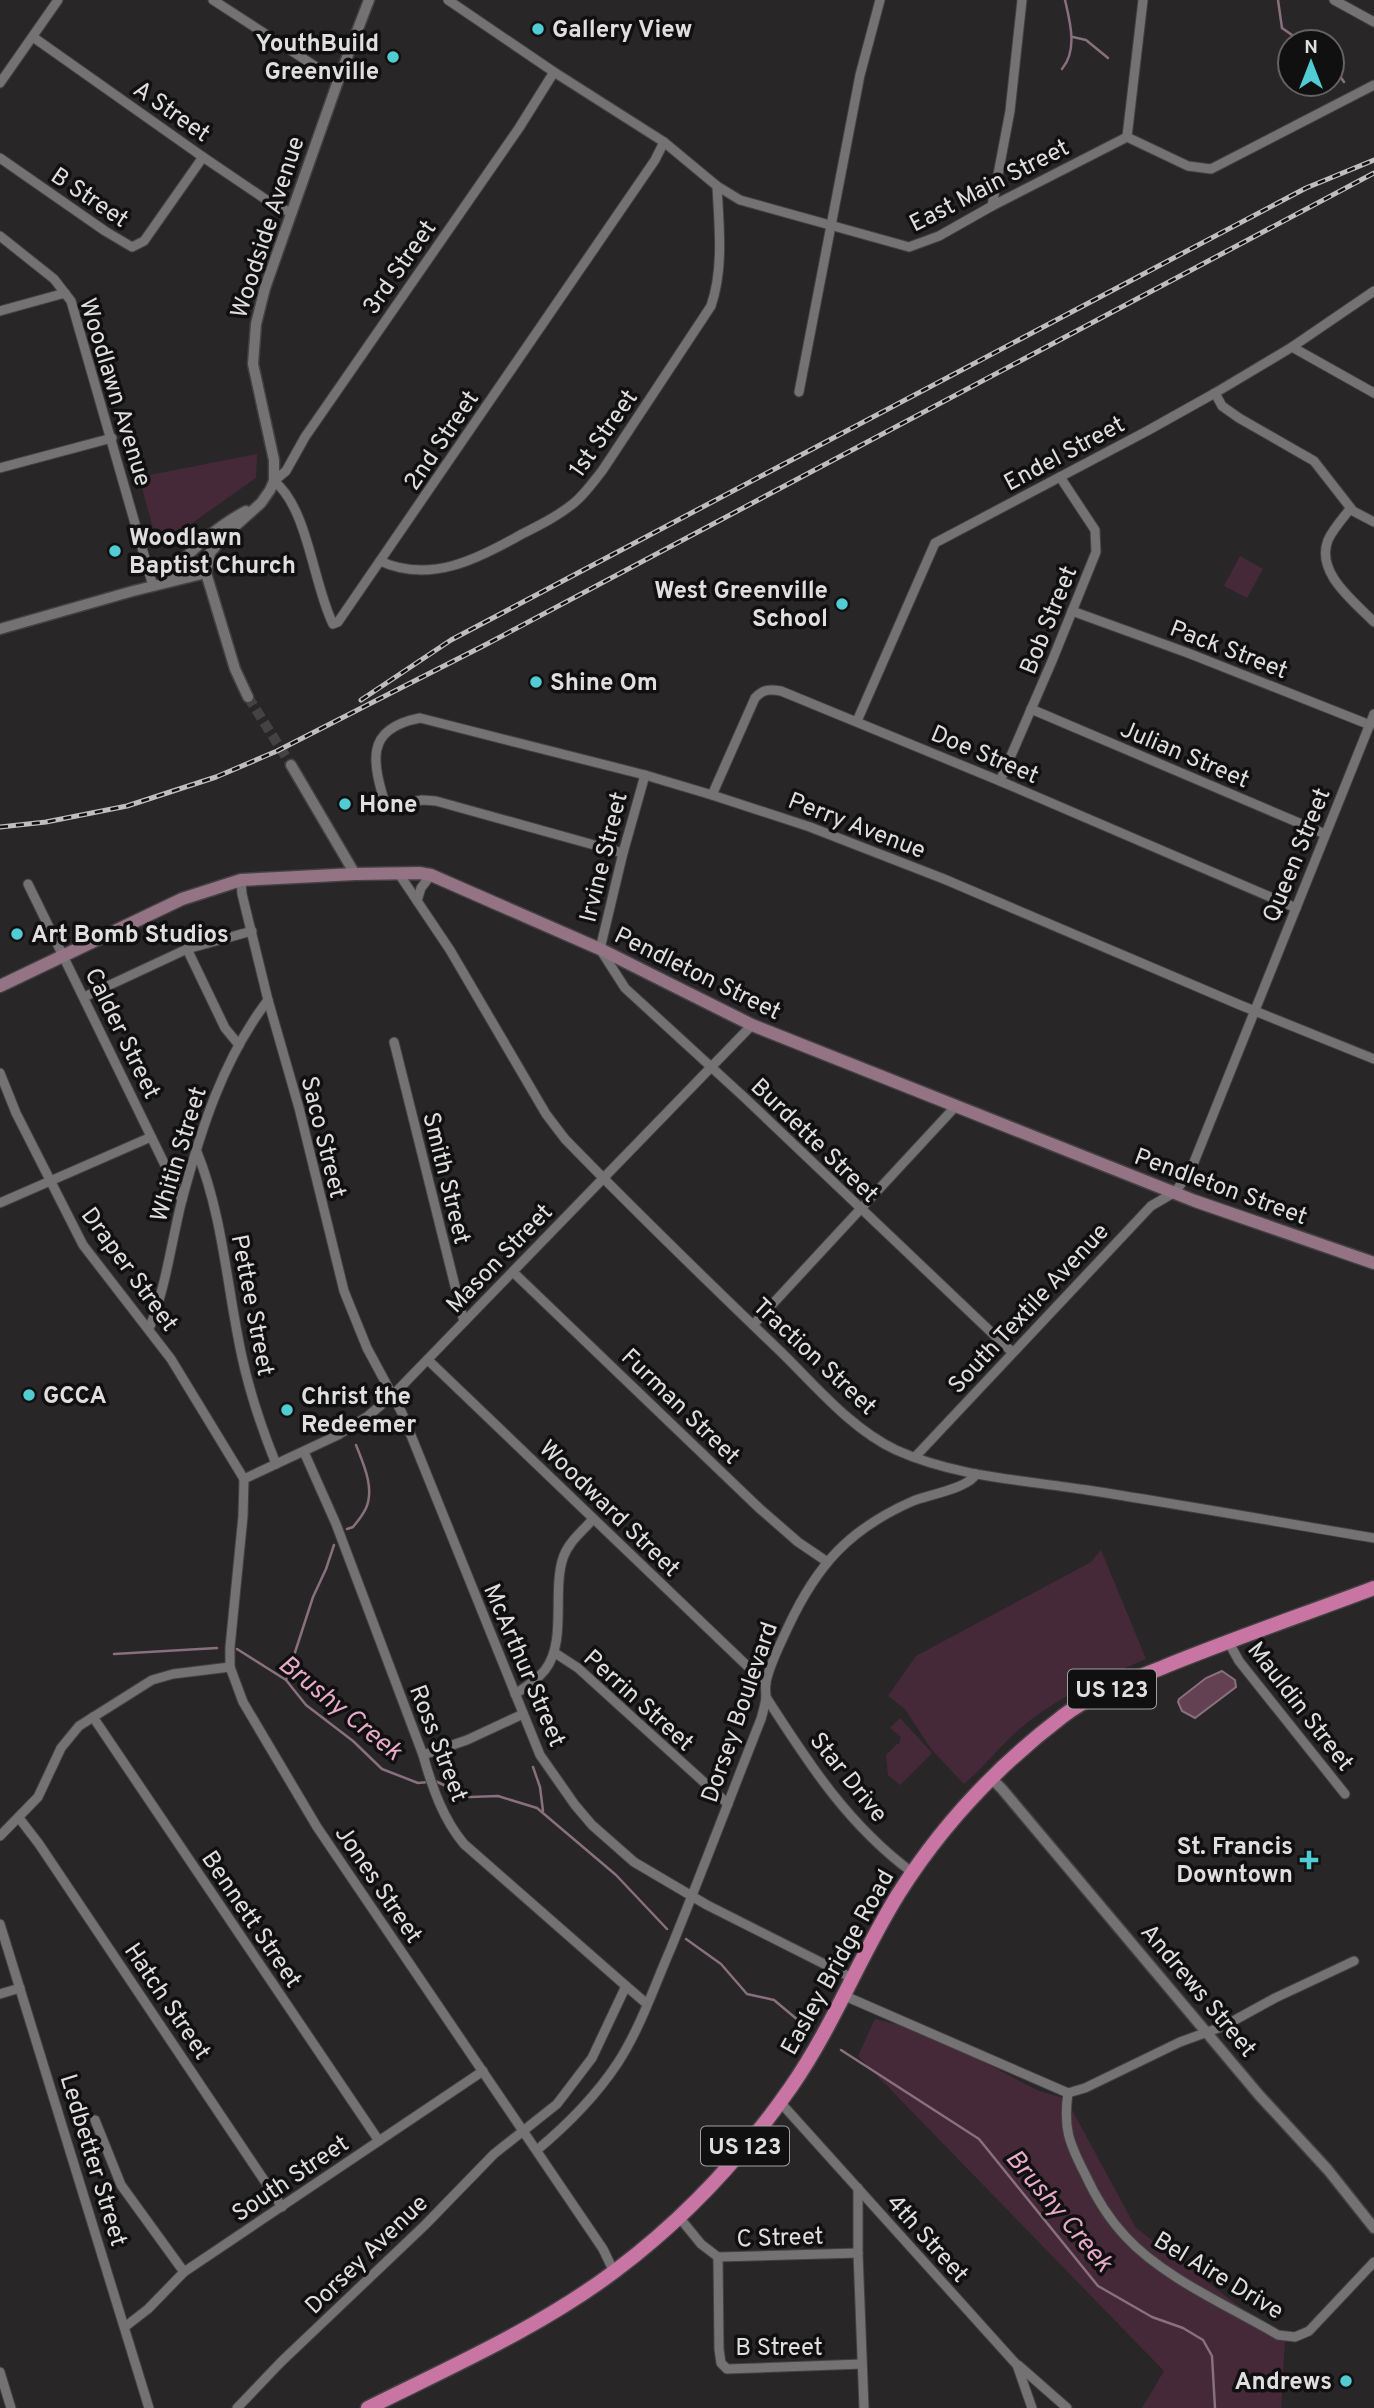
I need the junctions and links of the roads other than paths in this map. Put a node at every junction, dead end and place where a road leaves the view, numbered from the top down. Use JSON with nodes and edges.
{"nodes":[{"id":1,"x":58,"y":0,"type":"edge"},
{"id":2,"x":213,"y":0,"type":"edge"},
{"id":3,"x":369,"y":0,"type":"edge"},
{"id":4,"x":448,"y":0,"type":"edge"},
{"id":5,"x":880,"y":0,"type":"edge"},
{"id":6,"x":1022,"y":0,"type":"edge"},
{"id":7,"x":1143,"y":0,"type":"edge"},
{"id":8,"x":1337,"y":0,"type":"edge"},
{"id":9,"x":1374,"y":22,"type":"edge"},
{"id":10,"x":33,"y":37,"type":"junction"},
{"id":11,"x":554,"y":72,"type":"junction"},
{"id":12,"x":338,"y":81,"type":"junction"},
{"id":13,"x":0,"y":83,"type":"edge"},
{"id":14,"x":1374,"y":85,"type":"edge"},
{"id":15,"x":1127,"y":137,"type":"junction"},
{"id":16,"x":664,"y":142,"type":"junction"},
{"id":17,"x":203,"y":157,"type":"junction"},
{"id":18,"x":0,"y":158,"type":"edge"},
{"id":19,"x":717,"y":187,"type":"junction"},
{"id":20,"x":992,"y":206,"type":"junction"},
{"id":21,"x":292,"y":213,"type":"junction"},
{"id":22,"x":830,"y":224,"type":"junction"},
{"id":23,"x":0,"y":236,"type":"edge"},
{"id":24,"x":1374,"y":291,"type":"edge"},
{"id":25,"x":65,"y":293,"type":"junction"},
{"id":26,"x":0,"y":311,"type":"edge"},
{"id":27,"x":1292,"y":347,"type":"junction"},
{"id":28,"x":799,"y":392,"type":"dead end"},
{"id":29,"x":1215,"y":393,"type":"junction"},
{"id":30,"x":1374,"y":393,"type":"edge"},
{"id":31,"x":113,"y":438,"type":"junction"},
{"id":32,"x":0,"y":468,"type":"edge"},
{"id":33,"x":1060,"y":477,"type":"junction"},
{"id":34,"x":274,"y":481,"type":"junction"},
{"id":35,"x":261,"y":503,"type":"junction"},
{"id":36,"x":1350,"y":509,"type":"junction"},
{"id":37,"x":1374,"y":522,"type":"edge"},
{"id":38,"x":380,"y":561,"type":"junction"},
{"id":39,"x":206,"y":573,"type":"junction"},
{"id":40,"x":158,"y":584,"type":"junction"},
{"id":41,"x":1072,"y":611,"type":"junction"},
{"id":42,"x":1374,"y":621,"type":"edge"},
{"id":43,"x":0,"y":629,"type":"edge"},
{"id":44,"x":248,"y":696,"type":"tunnel mouth"},
{"id":45,"x":1031,"y":709,"type":"junction"},
{"id":46,"x":1374,"y":714,"type":"edge"},
{"id":47,"x":857,"y":721,"type":"junction"},
{"id":48,"x":1370,"y":725,"type":"junction"},
{"id":49,"x":291,"y":765,"type":"tunnel mouth"},
{"id":50,"x":645,"y":775,"type":"junction"},
{"id":51,"x":1000,"y":781,"type":"junction"},
{"id":52,"x":712,"y":795,"type":"junction"},
{"id":53,"x":1325,"y":834,"type":"junction"},
{"id":54,"x":623,"y":853,"type":"junction"},
{"id":55,"x":355,"y":874,"type":"junction"},
{"id":56,"x":399,"y":874,"type":"junction"},
{"id":57,"x":431,"y":875,"type":"junction"},
{"id":58,"x":241,"y":880,"type":"junction"},
{"id":59,"x":28,"y":884,"type":"dead end"},
{"id":60,"x":417,"y":901,"type":"junction"},
{"id":61,"x":1296,"y":908,"type":"junction"},
{"id":62,"x":251,"y":931,"type":"junction"},
{"id":63,"x":600,"y":948,"type":"junction"},
{"id":64,"x":187,"y":949,"type":"junction"},
{"id":65,"x":64,"y":955,"type":"junction"},
{"id":66,"x":0,"y":986,"type":"edge"},
{"id":67,"x":84,"y":997,"type":"junction"},
{"id":68,"x":268,"y":1000,"type":"junction"},
{"id":69,"x":1254,"y":1010,"type":"junction"},
{"id":70,"x":752,"y":1025,"type":"junction"},
{"id":71,"x":394,"y":1042,"type":"dead end"},
{"id":72,"x":239,"y":1045,"type":"junction"},
{"id":73,"x":1374,"y":1059,"type":"edge"},
{"id":74,"x":711,"y":1069,"type":"junction"},
{"id":75,"x":0,"y":1073,"type":"edge"},
{"id":76,"x":956,"y":1106,"type":"junction"},
{"id":77,"x":151,"y":1137,"type":"junction"},
{"id":78,"x":197,"y":1152,"type":"junction"},
{"id":79,"x":603,"y":1178,"type":"junction"},
{"id":80,"x":50,"y":1180,"type":"junction"},
{"id":81,"x":1175,"y":1192,"type":"junction"},
{"id":82,"x":182,"y":1200,"type":"junction"},
{"id":83,"x":0,"y":1203,"type":"edge"},
{"id":84,"x":861,"y":1210,"type":"junction"},
{"id":85,"x":1374,"y":1263,"type":"edge"},
{"id":86,"x":513,"y":1272,"type":"junction"},
{"id":87,"x":464,"y":1322,"type":"junction"},
{"id":88,"x":753,"y":1325,"type":"junction"},
{"id":89,"x":149,"y":1329,"type":"junction"},
{"id":90,"x":1012,"y":1352,"type":"junction"},
{"id":91,"x":428,"y":1360,"type":"junction"},
{"id":92,"x":393,"y":1395,"type":"junction"},
{"id":93,"x":304,"y":1452,"type":"junction"},
{"id":94,"x":915,"y":1457,"type":"junction"},
{"id":95,"x":276,"y":1464,"type":"junction"},
{"id":96,"x":976,"y":1474,"type":"junction"},
{"id":97,"x":244,"y":1479,"type":"junction"},
{"id":98,"x":593,"y":1519,"type":"junction"},
{"id":99,"x":1374,"y":1538,"type":"edge"},
{"id":100,"x":826,"y":1561,"type":"junction"},
{"id":101,"x":1374,"y":1588,"type":"edge"},
{"id":102,"x":1228,"y":1641,"type":"junction"},
{"id":103,"x":555,"y":1653,"type":"junction"},
{"id":104,"x":230,"y":1667,"type":"junction"},
{"id":105,"x":765,"y":1684,"type":"junction"},
{"id":106,"x":515,"y":1694,"type":"junction"},
{"id":107,"x":766,"y":1698,"type":"junction"},
{"id":108,"x":523,"y":1714,"type":"junction"},
{"id":109,"x":93,"y":1717,"type":"junction"},
{"id":110,"x":423,"y":1755,"type":"junction"},
{"id":111,"x":992,"y":1779,"type":"junction"},
{"id":112,"x":1345,"y":1794,"type":"dead end"},
{"id":113,"x":728,"y":1804,"type":"junction"},
{"id":114,"x":19,"y":1818,"type":"junction"},
{"id":115,"x":0,"y":1836,"type":"edge"},
{"id":116,"x":913,"y":1873,"type":"junction"},
{"id":117,"x":692,"y":1896,"type":"junction"},
{"id":118,"x":0,"y":1924,"type":"edge"},
{"id":119,"x":1354,"y":1961,"type":"dead end"},
{"id":120,"x":854,"y":1979,"type":"junction"},
{"id":121,"x":626,"y":1986,"type":"junction"},
{"id":122,"x":20,"y":1988,"type":"junction"},
{"id":123,"x":0,"y":1994,"type":"edge"},
{"id":124,"x":845,"y":1996,"type":"junction"},
{"id":125,"x":647,"y":2004,"type":"junction"},
{"id":126,"x":1207,"y":2032,"type":"junction"},
{"id":127,"x":483,"y":2071,"type":"junction"},
{"id":128,"x":1068,"y":2093,"type":"junction"},
{"id":129,"x":780,"y":2102,"type":"junction"},
{"id":130,"x":95,"y":2120,"type":"dead end"},
{"id":131,"x":523,"y":2130,"type":"junction"},
{"id":132,"x":379,"y":2141,"type":"junction"},
{"id":133,"x":537,"y":2150,"type":"junction"},
{"id":134,"x":858,"y":2188,"type":"junction"},
{"id":135,"x":282,"y":2207,"type":"junction"},
{"id":136,"x":679,"y":2217,"type":"junction"},
{"id":137,"x":1374,"y":2228,"type":"edge"},
{"id":138,"x":858,"y":2253,"type":"junction"},
{"id":139,"x":718,"y":2257,"type":"junction"},
{"id":140,"x":1374,"y":2262,"type":"edge"},
{"id":141,"x":184,"y":2272,"type":"junction"},
{"id":142,"x":614,"y":2272,"type":"junction"},
{"id":143,"x":126,"y":2326,"type":"junction"},
{"id":144,"x":862,"y":2364,"type":"junction"},
{"id":145,"x":1017,"y":2365,"type":"junction"},
{"id":146,"x":0,"y":2372,"type":"edge"},
{"id":147,"x":11,"y":2408,"type":"edge"},
{"id":148,"x":149,"y":2408,"type":"edge"},
{"id":149,"x":237,"y":2408,"type":"edge"},
{"id":150,"x":368,"y":2408,"type":"edge"},
{"id":151,"x":864,"y":2408,"type":"edge"},
{"id":152,"x":1032,"y":2408,"type":"edge"},
{"id":153,"x":1067,"y":2408,"type":"edge"}],
"edges":[{"from":1,"to":10,"type":"street"},
{"from":2,"to":12,"type":"street"},
{"from":3,"to":12,"type":"street","name":"Woodside Avenue"},
{"from":4,"to":11,"type":"street","name":"East Main Street"},
{"from":5,"to":22,"type":"street"},
{"from":6,"to":20,"type":"street"},
{"from":7,"to":15,"type":"street"},
{"from":8,"to":9,"type":"street"},
{"from":10,"to":13,"type":"street"},
{"from":10,"to":17,"type":"street","name":"A Street"},
{"from":11,"to":16,"type":"street","name":"East Main Street"},
{"from":11,"to":34,"type":"street","name":"3rd Street"},
{"from":12,"to":21,"type":"street","name":"Woodside Avenue"},
{"from":14,"to":15,"type":"street"},
{"from":15,"to":20,"type":"street","name":"East Main Street"},
{"from":16,"to":19,"type":"street","name":"East Main Street"},
{"from":16,"to":38,"type":"street","name":"2nd Street"},
{"from":17,"to":18,"type":"street","name":"B Street"},
{"from":17,"to":21,"type":"street","name":"A Street"},
{"from":19,"to":22,"type":"street","name":"East Main Street"},
{"from":19,"to":38,"type":"street","name":"1st Street"},
{"from":20,"to":22,"type":"street","name":"East Main Street"},
{"from":21,"to":34,"type":"street","name":"Woodside Avenue"},
{"from":22,"to":28,"type":"street"},
{"from":23,"to":25,"type":"street","name":"Woodlawn Avenue"},
{"from":24,"to":27,"type":"street","name":"Endel Street"},
{"from":25,"to":26,"type":"street"},
{"from":25,"to":31,"type":"street","name":"Woodlawn Avenue"},
{"from":27,"to":29,"type":"street","name":"Endel Street"},
{"from":27,"to":30,"type":"street"},
{"from":29,"to":33,"type":"street","name":"Endel Street"},
{"from":29,"to":36,"type":"street"},
{"from":31,"to":32,"type":"street"},
{"from":31,"to":40,"type":"street","name":"Woodlawn Avenue"},
{"from":33,"to":41,"type":"street","name":"Bob Street"},
{"from":33,"to":47,"type":"street","name":"Endel Street"},
{"from":34,"to":35,"type":"street"},
{"from":34,"to":38,"type":"street","name":"2nd Street"},
{"from":35,"to":39,"type":"street"},
{"from":35,"to":40,"type":"street"},
{"from":36,"to":37,"type":"street"},
{"from":36,"to":42,"type":"street"},
{"from":39,"to":40,"type":"street"},
{"from":39,"to":44,"type":"street"},
{"from":40,"to":43,"type":"street"},
{"from":41,"to":45,"type":"street","name":"Bob Street"},
{"from":41,"to":48,"type":"street","name":"Pack Street"},
{"from":45,"to":51,"type":"street","name":"Bob Street"},
{"from":45,"to":53,"type":"street","name":"Julian Street"},
{"from":46,"to":48,"type":"street","name":"Queen Street"},
{"from":47,"to":51,"type":"street","name":"Doe Street"},
{"from":47,"to":52,"type":"street","name":"Doe Street"},
{"from":48,"to":53,"type":"street","name":"Queen Street"},
{"from":49,"to":55,"type":"street"},
{"from":50,"to":52,"type":"street","name":"Perry Avenue"},
{"from":50,"to":54,"type":"street","name":"Irvine Street"},
{"from":50,"to":54,"type":"street","name":"Perry Avenue"},
{"from":51,"to":61,"type":"street","name":"Doe Street"},
{"from":52,"to":69,"type":"street","name":"Perry Avenue"},
{"from":53,"to":61,"type":"street","name":"Queen Street"},
{"from":54,"to":63,"type":"street","name":"Irvine Street"},
{"from":55,"to":56,"type":"main road","name":"Pendleton Street"},
{"from":55,"to":58,"type":"main road","name":"Pendleton Street"},
{"from":56,"to":57,"type":"main road","name":"Pendleton Street"},
{"from":56,"to":60,"type":"street","name":"Traction Street"},
{"from":57,"to":60,"type":"street"},
{"from":57,"to":63,"type":"main road","name":"Pendleton Street"},
{"from":58,"to":62,"type":"street","name":"Saco Street"},
{"from":58,"to":65,"type":"main road","name":"Pendleton Street"},
{"from":59,"to":65,"type":"street","name":"Calder Street"},
{"from":60,"to":79,"type":"street","name":"Traction Street"},
{"from":61,"to":69,"type":"street","name":"Queen Street"},
{"from":62,"to":64,"type":"street"},
{"from":62,"to":68,"type":"street","name":"Saco Street"},
{"from":63,"to":70,"type":"main road","name":"Pendleton Street"},
{"from":63,"to":74,"type":"street","name":"Burdette Street"},
{"from":64,"to":67,"type":"street"},
{"from":64,"to":72,"type":"street"},
{"from":65,"to":66,"type":"main road","name":"Pendleton Street"},
{"from":65,"to":67,"type":"street","name":"Calder Street"},
{"from":67,"to":77,"type":"street","name":"Calder Street"},
{"from":68,"to":72,"type":"street","name":"Whitin Street"},
{"from":68,"to":92,"type":"street","name":"Saco Street"},
{"from":69,"to":73,"type":"street","name":"Perry Avenue"},
{"from":69,"to":81,"type":"street","name":"Queen Street"},
{"from":70,"to":74,"type":"street","name":"Mason Street"},
{"from":70,"to":76,"type":"main road","name":"Pendleton Street"},
{"from":71,"to":87,"type":"street","name":"Smith Street"},
{"from":72,"to":78,"type":"street","name":"Whitin Street"},
{"from":74,"to":79,"type":"street","name":"Mason Street"},
{"from":74,"to":84,"type":"street","name":"Burdette Street"},
{"from":75,"to":80,"type":"street","name":"Draper Street"},
{"from":76,"to":81,"type":"main road","name":"Pendleton Street"},
{"from":76,"to":84,"type":"street"},
{"from":77,"to":80,"type":"street"},
{"from":77,"to":82,"type":"street","name":"Calder Street"},
{"from":78,"to":82,"type":"street","name":"Whitin Street"},
{"from":78,"to":95,"type":"street","name":"Pettee Street"},
{"from":79,"to":86,"type":"street","name":"Mason Street"},
{"from":79,"to":88,"type":"street","name":"Traction Street"},
{"from":80,"to":83,"type":"street"},
{"from":80,"to":89,"type":"street","name":"Draper Street"},
{"from":81,"to":85,"type":"main road","name":"Pendleton Street"},
{"from":81,"to":90,"type":"street","name":"South Textile Avenue"},
{"from":82,"to":89,"type":"street","name":"Whitin Street"},
{"from":84,"to":88,"type":"street"},
{"from":84,"to":90,"type":"street","name":"Burdette Street"},
{"from":86,"to":87,"type":"street","name":"Mason Street"},
{"from":86,"to":100,"type":"street","name":"Furman Street"},
{"from":87,"to":91,"type":"street","name":"Mason Street"},
{"from":88,"to":94,"type":"street","name":"Traction Street"},
{"from":89,"to":97,"type":"street","name":"Draper Street"},
{"from":90,"to":94,"type":"street","name":"South Textile Avenue"},
{"from":91,"to":92,"type":"street","name":"Mason Street"},
{"from":91,"to":98,"type":"street","name":"Woodward Street"},
{"from":92,"to":93,"type":"street","name":"Mason Street"},
{"from":92,"to":106,"type":"street","name":"McArthur Street"},
{"from":93,"to":95,"type":"street","name":"Mason Street"},
{"from":93,"to":110,"type":"street","name":"Ross Street"},
{"from":94,"to":96,"type":"street","name":"Traction Street"},
{"from":95,"to":97,"type":"street","name":"Mason Street"},
{"from":96,"to":99,"type":"street","name":"Traction Street"},
{"from":96,"to":100,"type":"street","name":"Dorsey Boulevard"},
{"from":97,"to":104,"type":"street","name":"Jones Street"},
{"from":98,"to":103,"type":"street"},
{"from":98,"to":105,"type":"street","name":"Woodward Street"},
{"from":100,"to":105,"type":"street","name":"Dorsey Boulevard"},
{"from":101,"to":102,"type":"highway","name":"Easley Bridge Road","number":"US 123"},
{"from":102,"to":111,"type":"highway","name":"Easley Bridge Road","number":"US 123"},
{"from":102,"to":112,"type":"street","name":"Mauldin Street"},
{"from":103,"to":106,"type":"street"},
{"from":103,"to":113,"type":"street","name":"Perrin Street"},
{"from":104,"to":109,"type":"street"},
{"from":104,"to":127,"type":"street","name":"Jones Street"},
{"from":105,"to":107,"type":"street","name":"Dorsey Boulevard"},
{"from":106,"to":108,"type":"street","name":"McArthur Street"},
{"from":107,"to":113,"type":"street","name":"Dorsey Boulevard"},
{"from":107,"to":116,"type":"street","name":"Star Drive"},
{"from":108,"to":110,"type":"street"},
{"from":108,"to":117,"type":"street","name":"McArthur Street"},
{"from":109,"to":114,"type":"street"},
{"from":109,"to":132,"type":"street","name":"Bennett Street"},
{"from":110,"to":121,"type":"street","name":"Ross Street"},
{"from":111,"to":116,"type":"highway","name":"Easley Bridge Road","number":"US 123"},
{"from":111,"to":126,"type":"street","name":"Andrews Street"},
{"from":113,"to":117,"type":"street","name":"Dorsey Boulevard"},
{"from":114,"to":115,"type":"street"},
{"from":114,"to":135,"type":"street","name":"Hatch Street"},
{"from":116,"to":120,"type":"highway","name":"Easley Bridge Road","number":"US 123"},
{"from":117,"to":120,"type":"street","name":"McArthur Street"},
{"from":117,"to":125,"type":"street","name":"Dorsey Boulevard"},
{"from":118,"to":122,"type":"street","name":"Ledbetter Street"},
{"from":119,"to":126,"type":"street"},
{"from":120,"to":124,"type":"highway","name":"Easley Bridge Road","number":"US 123"},
{"from":121,"to":125,"type":"street"},
{"from":121,"to":131,"type":"street"},
{"from":122,"to":123,"type":"street"},
{"from":122,"to":143,"type":"street","name":"Ledbetter Street"},
{"from":124,"to":128,"type":"street"},
{"from":124,"to":129,"type":"highway","name":"Easley Bridge Road","number":"US 123"},
{"from":125,"to":133,"type":"street","name":"Dorsey Boulevard"},
{"from":126,"to":128,"type":"street"},
{"from":126,"to":137,"type":"street","name":"Andrews Street"},
{"from":127,"to":131,"type":"street","name":"Jones Street"},
{"from":127,"to":132,"type":"street","name":"South Street"},
{"from":128,"to":140,"type":"street","name":"Bel Aire Drive"},
{"from":129,"to":134,"type":"street","name":"4th Street"},
{"from":129,"to":136,"type":"highway","name":"Easley Bridge Road","number":"US 123"},
{"from":130,"to":141,"type":"street"},
{"from":131,"to":133,"type":"street","name":"Jones Street"},
{"from":131,"to":149,"type":"street","name":"Dorsey Avenue"},
{"from":132,"to":135,"type":"street","name":"South Street"},
{"from":133,"to":142,"type":"street","name":"Jones Street"},
{"from":134,"to":138,"type":"street"},
{"from":134,"to":145,"type":"street","name":"4th Street"},
{"from":135,"to":141,"type":"street","name":"South Street"},
{"from":136,"to":139,"type":"street","name":"C Street"},
{"from":136,"to":142,"type":"highway","name":"Easley Bridge Road","number":"US 123"},
{"from":138,"to":139,"type":"street","name":"C Street"},
{"from":138,"to":144,"type":"street"},
{"from":139,"to":144,"type":"street","name":"B Street"},
{"from":141,"to":143,"type":"street","name":"South Street"},
{"from":142,"to":150,"type":"highway","name":"Easley Bridge Road","number":"US 123"},
{"from":143,"to":148,"type":"street","name":"Ledbetter Street"},
{"from":144,"to":151,"type":"street"},
{"from":145,"to":152,"type":"street","name":"4th Street"},
{"from":145,"to":153,"type":"street"},
{"from":146,"to":147,"type":"street"}]}
